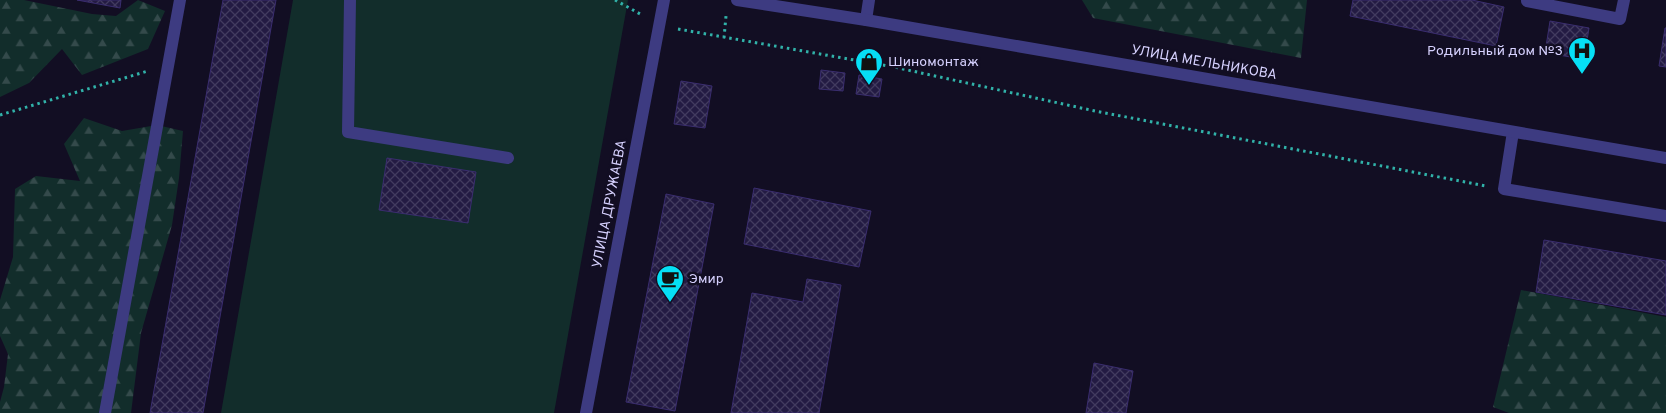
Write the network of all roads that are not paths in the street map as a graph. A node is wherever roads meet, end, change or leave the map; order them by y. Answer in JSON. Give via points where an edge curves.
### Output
{"nodes":[{"id":1,"x":180,"y":0,"type":"edge"},
{"id":2,"x":350,"y":0,"type":"edge"},
{"id":3,"x":664,"y":0,"type":"edge"},
{"id":4,"x":737,"y":0,"type":"edge"},
{"id":5,"x":869,"y":0,"type":"edge"},
{"id":6,"x":1624,"y":0,"type":"edge"},
{"id":7,"x":1527,"y":1,"type":"edge"},
{"id":8,"x":866,"y":20,"type":"junction"},
{"id":9,"x":1513,"y":132,"type":"junction"},
{"id":10,"x":508,"y":158,"type":"dead end"},
{"id":11,"x":1666,"y":158,"type":"edge"},
{"id":12,"x":1666,"y":216,"type":"edge"},
{"id":13,"x":105,"y":413,"type":"edge"},
{"id":14,"x":586,"y":413,"type":"edge"}],
"edges":[{"from":1,"to":13,"type":"street"},
{"from":2,"to":10,"type":"street","via":[[348,132]]},
{"from":3,"to":14,"type":"street","name":"УЛИЦА ДРУЖАЕВА"},
{"from":4,"to":8,"type":"street","name":"УЛИЦА МЕЛЬНИКОВА"},
{"from":5,"to":8,"type":"street"},
{"from":6,"to":7,"type":"street","via":[[1620,19]]},
{"from":8,"to":9,"type":"street","name":"УЛИЦА МЕЛЬНИКОВА"},
{"from":9,"to":11,"type":"street","name":"УЛИЦА МЕЛЬНИКОВА"},
{"from":9,"to":12,"type":"street","via":[[1504,189]]}]}
